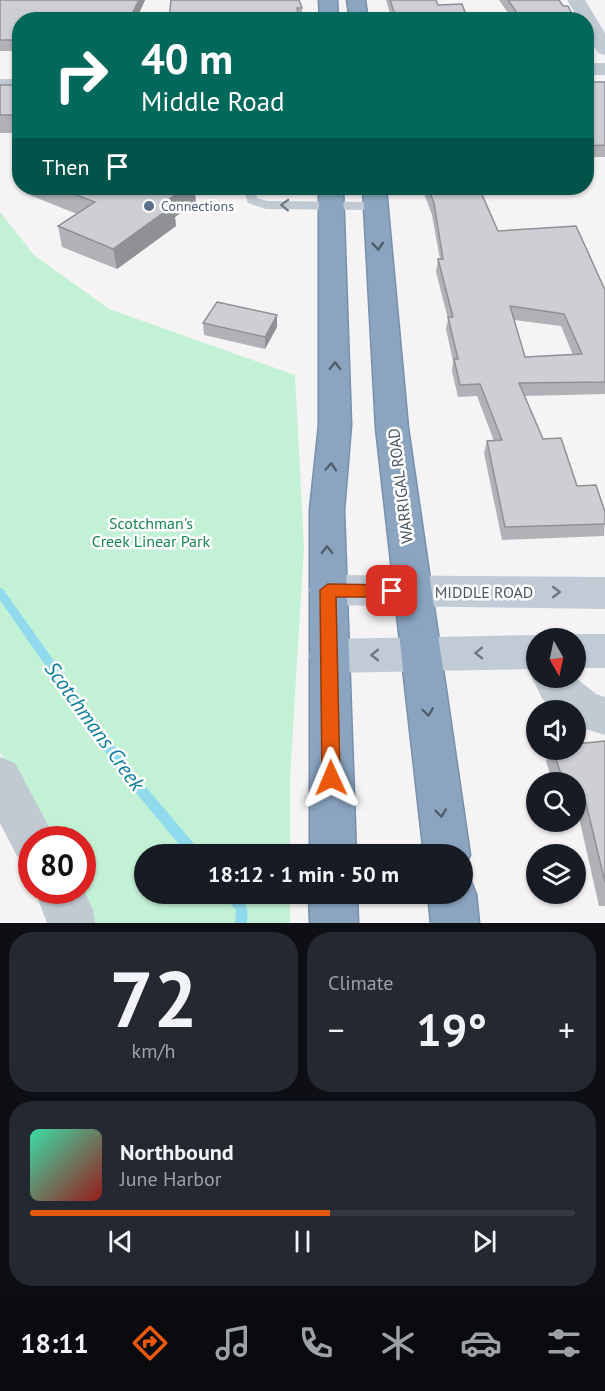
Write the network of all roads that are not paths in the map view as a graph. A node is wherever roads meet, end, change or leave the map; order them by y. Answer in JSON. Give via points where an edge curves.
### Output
{"nodes":[{"id":1,"x":594,"y":30,"type":"edge"},
{"id":2,"x":605,"y":49,"type":"edge"},
{"id":3,"x":251,"y":195,"type":"edge"},
{"id":4,"x":331,"y":197,"type":"edge"},
{"id":5,"x":375,"y":197,"type":"edge"},
{"id":6,"x":328,"y":590,"type":"junction"},
{"id":7,"x":413,"y":591,"type":"junction"},
{"id":8,"x":605,"y":593,"type":"edge"},
{"id":9,"x":586,"y":651,"type":"edge"},
{"id":10,"x":605,"y":651,"type":"edge"},
{"id":11,"x":526,"y":652,"type":"edge"},
{"id":12,"x":421,"y":654,"type":"junction"},
{"id":13,"x":329,"y":656,"type":"junction"},
{"id":14,"x":558,"y":688,"type":"edge"},
{"id":15,"x":605,"y":716,"type":"edge"},
{"id":16,"x":0,"y":778,"type":"edge"},
{"id":17,"x":26,"y":826,"type":"edge"},
{"id":18,"x":333,"y":844,"type":"edge"},
{"id":19,"x":446,"y":844,"type":"edge"},
{"id":20,"x":66,"y":904,"type":"edge"},
{"id":21,"x":333,"y":904,"type":"edge"},
{"id":22,"x":453,"y":904,"type":"edge"},
{"id":23,"x":71,"y":923,"type":"edge"},
{"id":24,"x":334,"y":923,"type":"edge"},
{"id":25,"x":455,"y":923,"type":"edge"}],
"edges":[{"from":1,"to":2,"type":"street"},
{"from":4,"to":3,"type":"lane","one_way":true,"via":[[266,205],[252,200]]},
{"from":4,"to":5,"type":"lane"},
{"from":6,"to":4,"type":"highway","one_way":true,"via":[[327,510],[335,425]]},
{"from":5,"to":7,"type":"highway","name":"WARRIGAL ROAD","one_way":true,"via":[[392,428]]},
{"from":6,"to":7,"type":"street","name":"MIDDLE ROAD"},
{"from":6,"to":13,"type":"highway"},
{"from":7,"to":8,"type":"street","name":"MIDDLE ROAD","one_way":true},
{"from":7,"to":12,"type":"highway","name":"WARRIGAL ROAD"},
{"from":9,"to":10,"type":"street"},
{"from":11,"to":12,"type":"street","one_way":true},
{"from":12,"to":13,"type":"street","one_way":true},
{"from":12,"to":19,"type":"highway","name":"WARRIGAL ROAD","one_way":true},
{"from":13,"to":18,"type":"highway"},
{"from":14,"to":15,"type":"street","via":[[583,709]]},
{"from":16,"to":17,"type":"street"},
{"from":20,"to":23,"type":"street"},
{"from":21,"to":24,"type":"highway"},
{"from":22,"to":25,"type":"highway"}]}
